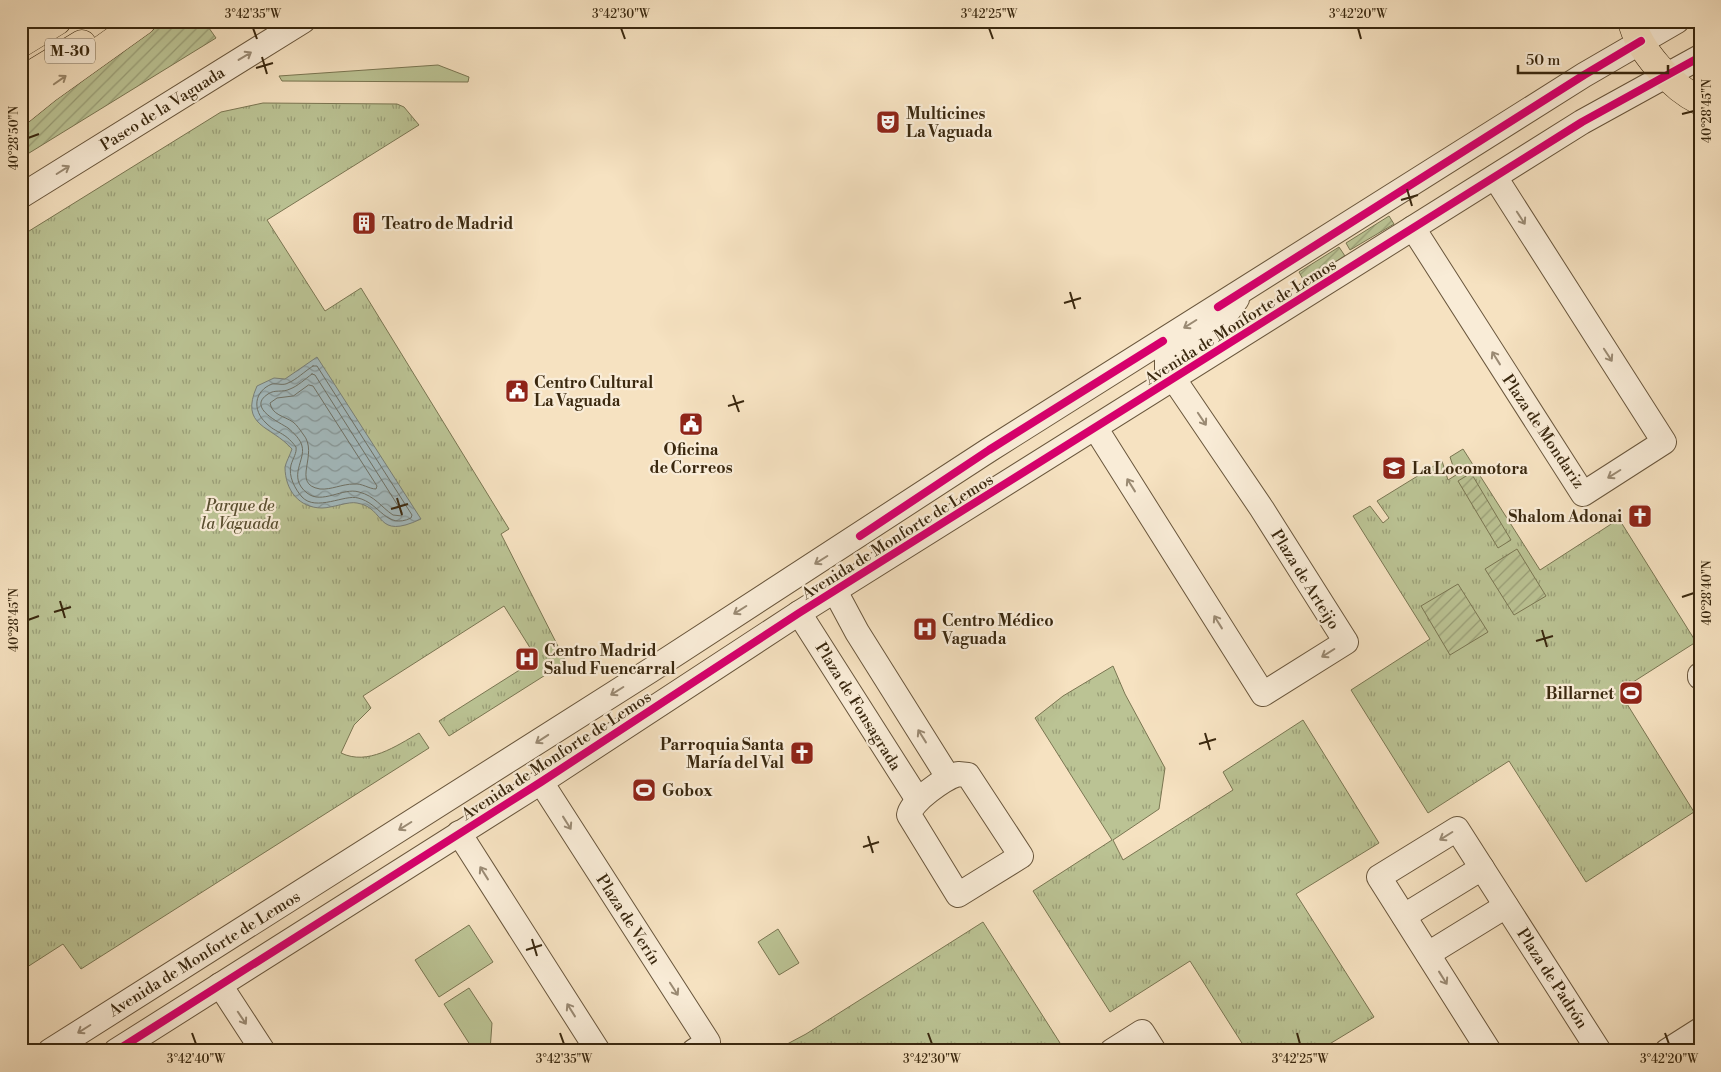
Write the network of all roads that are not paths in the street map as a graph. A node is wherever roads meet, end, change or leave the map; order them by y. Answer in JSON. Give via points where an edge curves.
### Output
{"nodes":[{"id":1,"x":57,"y":21,"type":"edge"},
{"id":2,"x":120,"y":21,"type":"edge"},
{"id":3,"x":142,"y":21,"type":"edge"},
{"id":4,"x":302,"y":21,"type":"edge"},
{"id":5,"x":1676,"y":21,"type":"edge"},
{"id":6,"x":1636,"y":31,"type":"edge"},
{"id":7,"x":21,"y":43,"type":"edge"},
{"id":8,"x":1700,"y":57,"type":"edge"},
{"id":9,"x":1665,"y":76,"type":"junction"},
{"id":10,"x":21,"y":81,"type":"edge"},
{"id":11,"x":1700,"y":101,"type":"edge"},
{"id":12,"x":21,"y":110,"type":"edge"},
{"id":13,"x":1495,"y":177,"type":"junction"},
{"id":14,"x":21,"y":196,"type":"edge"},
{"id":15,"x":1413,"y":228,"type":"junction"},
{"id":16,"x":1243,"y":291,"type":"junction"},
{"id":17,"x":1174,"y":379,"type":"junction"},
{"id":18,"x":1096,"y":429,"type":"junction"},
{"id":19,"x":835,"y":591,"type":"junction"},
{"id":20,"x":799,"y":614,"type":"junction"},
{"id":21,"x":948,"y":777,"type":"junction"},
{"id":22,"x":541,"y":782,"type":"junction"},
{"id":23,"x":918,"y":800,"type":"junction"},
{"id":24,"x":459,"y":833,"type":"junction"},
{"id":25,"x":1482,"y":868,"type":"junction"},
{"id":26,"x":1506,"y":906,"type":"junction"},
{"id":27,"x":1404,"y":916,"type":"junction"},
{"id":28,"x":1428,"y":954,"type":"junction"},
{"id":29,"x":220,"y":985,"type":"junction"},
{"id":30,"x":1700,"y":1030,"type":"edge"},
{"id":31,"x":148,"y":1042,"type":"edge"},
{"id":32,"x":50,"y":1051,"type":"edge"},
{"id":33,"x":116,"y":1051,"type":"edge"},
{"id":34,"x":263,"y":1051,"type":"edge"},
{"id":35,"x":598,"y":1051,"type":"edge"},
{"id":36,"x":694,"y":1051,"type":"edge"},
{"id":37,"x":1112,"y":1051,"type":"edge"},
{"id":38,"x":1154,"y":1051,"type":"edge"},
{"id":39,"x":1489,"y":1051,"type":"edge"},
{"id":40,"x":1599,"y":1051,"type":"edge"},
{"id":41,"x":1667,"y":1051,"type":"edge"}],
"edges":[{"from":1,"to":7,"type":"main road","number":"M-30"},
{"from":2,"to":10,"type":"main road","number":"M-30"},
{"from":12,"to":3,"type":"main road","one_way":true},
{"from":14,"to":4,"type":"street","name":"Paseo de la Vaguada","one_way":true},
{"from":5,"to":6,"type":"street","name":"Avenida de Monforte de Lemos"},
{"from":6,"to":9,"type":"main road"},
{"from":6,"to":16,"type":"street","name":"Avenida de Monforte de Lemos","via":[[1584,75]]},
{"from":8,"to":9,"type":"street","name":"Avenida de Monforte de Lemos"},
{"from":9,"to":11,"type":"main road"},
{"from":9,"to":13,"type":"street","name":"Avenida de Monforte de Lemos","via":[[1596,114]]},
{"from":13,"to":15,"type":"street","name":"Avenida de Monforte de Lemos"},
{"from":13,"to":15,"type":"street","name":"Plaza de Mondariz","one_way":true,"via":[[1664,442],[1583,494]]},
{"from":15,"to":17,"type":"street","name":"Avenida de Monforte de Lemos"},
{"from":16,"to":17,"type":"street","name":"Plaza de Arteijo","via":[[1214,331],[1167,360],[1167,369]]},
{"from":16,"to":32,"type":"street","name":"Avenida de Monforte de Lemos","one_way":true},
{"from":17,"to":18,"type":"street","name":"Avenida de Monforte de Lemos"},
{"from":17,"to":18,"type":"street","name":"Plaza de Arteijo","one_way":true,"via":[[1257,501],[1346,642],[1263,694]]},
{"from":18,"to":19,"type":"street","name":"Avenida de Monforte de Lemos"},
{"from":19,"to":20,"type":"street","name":"Avenida de Monforte de Lemos"},
{"from":21,"to":19,"type":"street","one_way":true},
{"from":20,"to":22,"type":"street","name":"Avenida de Monforte de Lemos"},
{"from":20,"to":23,"type":"street","name":"Plaza de Fonsagrada"},
{"from":21,"to":23,"type":"street"},
{"from":21,"to":23,"type":"street","via":[[968,775],[1021,856],[958,895],[911,820],[910,809]]},
{"from":22,"to":24,"type":"street","name":"Avenida de Monforte de Lemos"},
{"from":22,"to":36,"type":"street","name":"Plaza de Verín","one_way":true,"via":[[708,1042]]},
{"from":24,"to":29,"type":"street","name":"Avenida de Monforte de Lemos"},
{"from":35,"to":24,"type":"street","one_way":true},
{"from":25,"to":26,"type":"street","name":"Plaza de Padrón"},
{"from":25,"to":27,"type":"street"},
{"from":25,"to":27,"type":"street","name":"Plaza de Padrón","one_way":true,"via":[[1457,829],[1380,877]]},
{"from":26,"to":28,"type":"street"},
{"from":26,"to":40,"type":"street","name":"Plaza de Padrón"},
{"from":27,"to":28,"type":"street","name":"Plaza de Padrón"},
{"from":28,"to":39,"type":"street","name":"Plaza de Padrón","one_way":true},
{"from":29,"to":31,"type":"street","name":"Avenida de Monforte de Lemos"},
{"from":29,"to":34,"type":"street","one_way":true},
{"from":30,"to":41,"type":"street"},
{"from":31,"to":33,"type":"street","name":"Avenida de Monforte de Lemos"},
{"from":37,"to":38,"type":"street","via":[[1142,1032]]}]}
